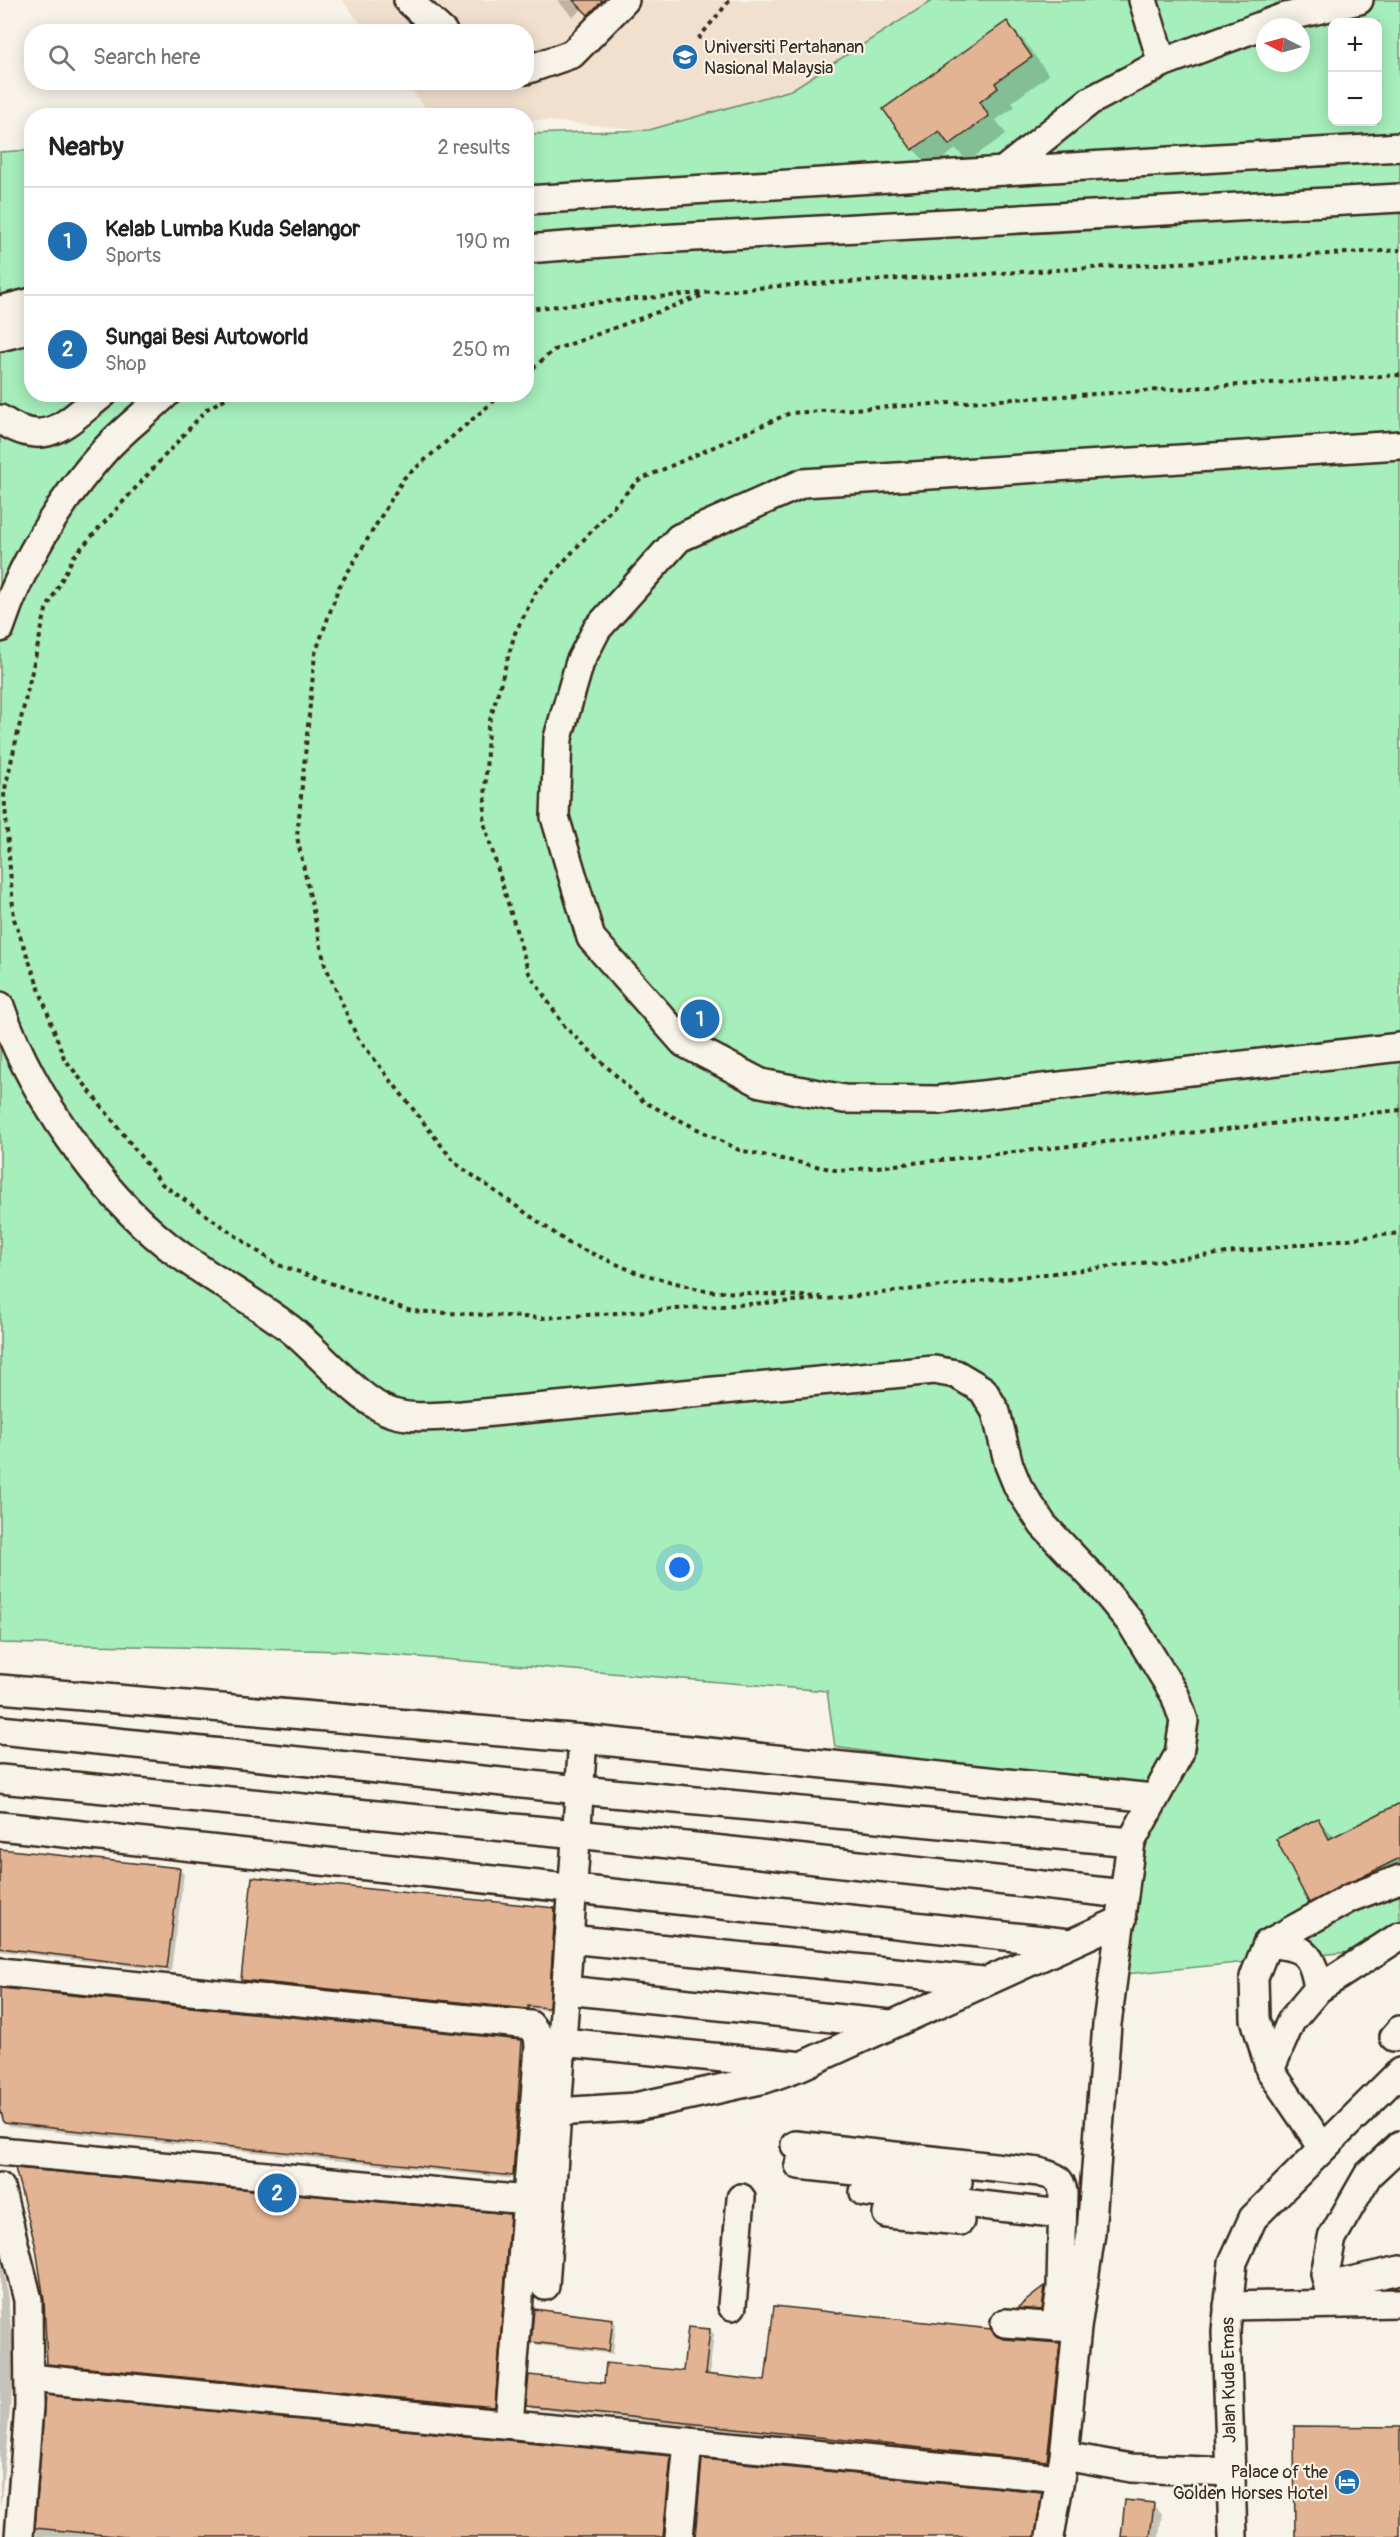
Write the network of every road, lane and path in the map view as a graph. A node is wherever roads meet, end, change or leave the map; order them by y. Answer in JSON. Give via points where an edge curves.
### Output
{"nodes":[{"id":1,"x":408,"y":0,"type":"edge"},
{"id":2,"x":625,"y":0,"type":"edge"},
{"id":3,"x":730,"y":0,"type":"edge"},
{"id":4,"x":1143,"y":0,"type":"edge"},
{"id":5,"x":1359,"y":0,"type":"edge"},
{"id":6,"x":1311,"y":5,"type":"edge"},
{"id":7,"x":434,"y":24,"type":"edge"},
{"id":8,"x":698,"y":39,"type":"dead end"},
{"id":9,"x":1162,"y":63,"type":"junction"},
{"id":10,"x":534,"y":67,"type":"edge"},
{"id":11,"x":1400,"y":147,"type":"edge"},
{"id":12,"x":1003,"y":171,"type":"junction"},
{"id":13,"x":1400,"y":198,"type":"edge"},
{"id":14,"x":534,"y":200,"type":"edge"},
{"id":15,"x":534,"y":248,"type":"edge"},
{"id":16,"x":1400,"y":250,"type":"edge"},
{"id":17,"x":779,"y":286,"type":"junction"},
{"id":18,"x":24,"y":304,"type":"edge"},
{"id":19,"x":534,"y":308,"type":"edge"},
{"id":20,"x":0,"y":309,"type":"edge"},
{"id":21,"x":24,"y":331,"type":"edge"},
{"id":22,"x":0,"y":337,"type":"edge"},
{"id":23,"x":534,"y":367,"type":"edge"},
{"id":24,"x":1400,"y":375,"type":"edge"},
{"id":25,"x":92,"y":402,"type":"edge"},
{"id":26,"x":157,"y":402,"type":"edge"},
{"id":27,"x":220,"y":402,"type":"edge"},
{"id":28,"x":493,"y":402,"type":"edge"},
{"id":29,"x":0,"y":419,"type":"edge"},
{"id":30,"x":1400,"y":445,"type":"edge"},
{"id":31,"x":0,"y":628,"type":"edge"},
{"id":32,"x":0,"y":1006,"type":"edge"},
{"id":33,"x":1400,"y":1047,"type":"edge"},
{"id":34,"x":1400,"y":1110,"type":"edge"},
{"id":35,"x":1400,"y":1233,"type":"edge"},
{"id":36,"x":838,"y":1298,"type":"junction"},
{"id":37,"x":0,"y":1689,"type":"edge"},
{"id":38,"x":0,"y":1730,"type":"edge"},
{"id":39,"x":583,"y":1739,"type":"junction"},
{"id":40,"x":0,"y":1779,"type":"edge"},
{"id":41,"x":580,"y":1790,"type":"junction"},
{"id":42,"x":1153,"y":1798,"type":"junction"},
{"id":43,"x":0,"y":1826,"type":"edge"},
{"id":44,"x":577,"y":1834,"type":"junction"},
{"id":45,"x":1131,"y":1842,"type":"junction"},
{"id":46,"x":1400,"y":1879,"type":"edge"},
{"id":47,"x":573,"y":1890,"type":"junction"},
{"id":48,"x":1123,"y":1907,"type":"junction"},
{"id":49,"x":1400,"y":1936,"type":"edge"},
{"id":50,"x":569,"y":1939,"type":"junction"},
{"id":51,"x":1070,"y":1943,"type":"junction"},
{"id":52,"x":1267,"y":1944,"type":"junction"},
{"id":53,"x":0,"y":1972,"type":"edge"},
{"id":54,"x":987,"y":1981,"type":"junction"},
{"id":55,"x":566,"y":1989,"type":"junction"},
{"id":56,"x":1318,"y":1989,"type":"junction"},
{"id":57,"x":890,"y":2024,"type":"junction"},
{"id":58,"x":562,"y":2042,"type":"junction"},
{"id":59,"x":801,"y":2066,"type":"junction"},
{"id":60,"x":1270,"y":2070,"type":"junction"},
{"id":61,"x":1400,"y":2072,"type":"edge"},
{"id":62,"x":557,"y":2112,"type":"junction"},
{"id":63,"x":1400,"y":2145,"type":"edge"},
{"id":64,"x":1323,"y":2148,"type":"junction"},
{"id":65,"x":0,"y":2151,"type":"edge"},
{"id":66,"x":797,"y":2155,"type":"dead end"},
{"id":67,"x":0,"y":2187,"type":"edge"},
{"id":68,"x":864,"y":2192,"type":"dead end"},
{"id":69,"x":741,"y":2198,"type":"dead end"},
{"id":70,"x":527,"y":2200,"type":"junction"},
{"id":71,"x":1062,"y":2213,"type":"junction"},
{"id":72,"x":887,"y":2214,"type":"dead end"},
{"id":73,"x":7,"y":2238,"type":"edge"},
{"id":74,"x":1400,"y":2270,"type":"edge"},
{"id":75,"x":544,"y":2286,"type":"dead end"},
{"id":76,"x":1331,"y":2295,"type":"junction"},
{"id":77,"x":1400,"y":2303,"type":"edge"},
{"id":78,"x":732,"y":2306,"type":"dead end"},
{"id":79,"x":1228,"y":2306,"type":"junction"},
{"id":80,"x":1005,"y":2323,"type":"dead end"},
{"id":81,"x":1066,"y":2328,"type":"junction"},
{"id":82,"x":29,"y":2378,"type":"junction"},
{"id":83,"x":509,"y":2424,"type":"junction"},
{"id":84,"x":688,"y":2442,"type":"junction"},
{"id":85,"x":1062,"y":2467,"type":"junction"},
{"id":86,"x":1231,"y":2472,"type":"junction"},
{"id":87,"x":19,"y":2537,"type":"edge"},
{"id":88,"x":679,"y":2537,"type":"edge"},
{"id":89,"x":1050,"y":2537,"type":"edge"},
{"id":90,"x":1233,"y":2537,"type":"edge"}],
"edges":[{"from":1,"to":7,"type":"street"},
{"from":2,"to":10,"type":"street","via":[[572,54]]},
{"from":3,"to":8,"type":"path"},
{"from":4,"to":9,"type":"street"},
{"from":5,"to":6,"type":"street"},
{"from":6,"to":9,"type":"street"},
{"from":9,"to":12,"type":"street","via":[[1090,101]]},
{"from":11,"to":12,"type":"street"},
{"from":12,"to":14,"type":"street"},
{"from":13,"to":15,"type":"street"},
{"from":16,"to":17,"type":"path"},
{"from":17,"to":19,"type":"path"},
{"from":17,"to":23,"type":"path","via":[[702,295],[554,350]]},
{"from":18,"to":20,"type":"street"},
{"from":21,"to":22,"type":"street"},
{"from":24,"to":34,"type":"path","via":[[790,413],[637,481],[536,592],[515,633],[488,727],[484,823],[529,973],[565,1027],[644,1102],[739,1150],[840,1171]]},
{"from":25,"to":29,"type":"street","via":[[54,430],[36,436],[15,430]]},
{"from":26,"to":31,"type":"street","via":[[105,450],[53,519],[10,597]]},
{"from":27,"to":36,"type":"path","via":[[207,409],[75,556],[46,610],[4,793],[14,919],[64,1058],[162,1184],[276,1264],[411,1311],[543,1318]]},
{"from":28,"to":36,"type":"path","via":[[405,478],[339,587],[315,654],[297,837],[325,965],[357,1037],[455,1163],[570,1244],[635,1272],[706,1291]]},
{"from":30,"to":33,"type":"street","via":[[803,483],[679,538],[597,629],[580,662],[558,738],[555,817],[591,938],[684,1043],[761,1083],[844,1099],[939,1100]]},
{"from":32,"to":42,"type":"street","via":[[14,1045],[55,1118],[128,1211],[169,1247],[290,1328],[372,1402],[389,1412],[409,1416],[462,1415],[934,1370],[968,1379],[983,1390],[996,1412],[1018,1487],[1043,1526],[1131,1623],[1175,1695],[1184,1721],[1179,1754]]},
{"from":35,"to":36,"type":"path"},
{"from":37,"to":39,"type":"street"},
{"from":38,"to":41,"type":"street"},
{"from":39,"to":41,"type":"street"},
{"from":39,"to":42,"type":"street"},
{"from":40,"to":44,"type":"street"},
{"from":41,"to":44,"type":"street"},
{"from":41,"to":45,"type":"street"},
{"from":42,"to":45,"type":"street"},
{"from":43,"to":47,"type":"street"},
{"from":44,"to":47,"type":"street"},
{"from":44,"to":48,"type":"street"},
{"from":45,"to":48,"type":"street"},
{"from":46,"to":52,"type":"street","via":[[1350,1898]]},
{"from":47,"to":50,"type":"street"},
{"from":47,"to":51,"type":"street"},
{"from":48,"to":51,"type":"street"},
{"from":48,"to":81,"type":"street","via":[[1107,2024],[1090,2233]]},
{"from":49,"to":56,"type":"street"},
{"from":50,"to":54,"type":"street"},
{"from":50,"to":55,"type":"street"},
{"from":51,"to":54,"type":"street"},
{"from":52,"to":56,"type":"street","via":[[1286,1944],[1303,1950],[1315,1969]]},
{"from":52,"to":60,"type":"street","via":[[1254,1977],[1255,2019]]},
{"from":53,"to":70,"type":"street","via":[[530,2025],[538,2035],[539,2047]]},
{"from":54,"to":57,"type":"street"},
{"from":55,"to":57,"type":"street"},
{"from":55,"to":58,"type":"street"},
{"from":56,"to":60,"type":"street","via":[[1291,2021]]},
{"from":57,"to":59,"type":"street"},
{"from":58,"to":59,"type":"street"},
{"from":58,"to":62,"type":"street"},
{"from":59,"to":62,"type":"street","via":[[765,2079],[635,2107]]},
{"from":60,"to":64,"type":"street"},
{"from":61,"to":64,"type":"street","name":"Jalan Kuda Emas"},
{"from":62,"to":75,"type":"street"},
{"from":63,"to":76,"type":"street","via":[[1368,2175],[1332,2238],[1325,2274]]},
{"from":64,"to":79,"type":"street","name":"Jalan Kuda Emas","via":[[1253,2218],[1233,2262]]},
{"from":65,"to":70,"type":"street"},
{"from":66,"to":71,"type":"street"},
{"from":67,"to":73,"type":"street"},
{"from":68,"to":71,"type":"street"},
{"from":69,"to":78,"type":"street"},
{"from":70,"to":83,"type":"street"},
{"from":71,"to":72,"type":"street"},
{"from":71,"to":81,"type":"street","via":[[1061,2288]]},
{"from":73,"to":82,"type":"street","via":[[28,2300]]},
{"from":74,"to":76,"type":"street"},
{"from":76,"to":77,"type":"street"},
{"from":76,"to":79,"type":"street"},
{"from":79,"to":86,"type":"street","name":"Jalan Kuda Emas"},
{"from":80,"to":81,"type":"street"},
{"from":81,"to":85,"type":"street"},
{"from":82,"to":83,"type":"street"},
{"from":82,"to":87,"type":"street"},
{"from":83,"to":84,"type":"street"},
{"from":84,"to":85,"type":"street"},
{"from":84,"to":88,"type":"street"},
{"from":85,"to":86,"type":"street"},
{"from":85,"to":89,"type":"street"},
{"from":86,"to":90,"type":"street","name":"Jalan Kuda Emas"}]}
